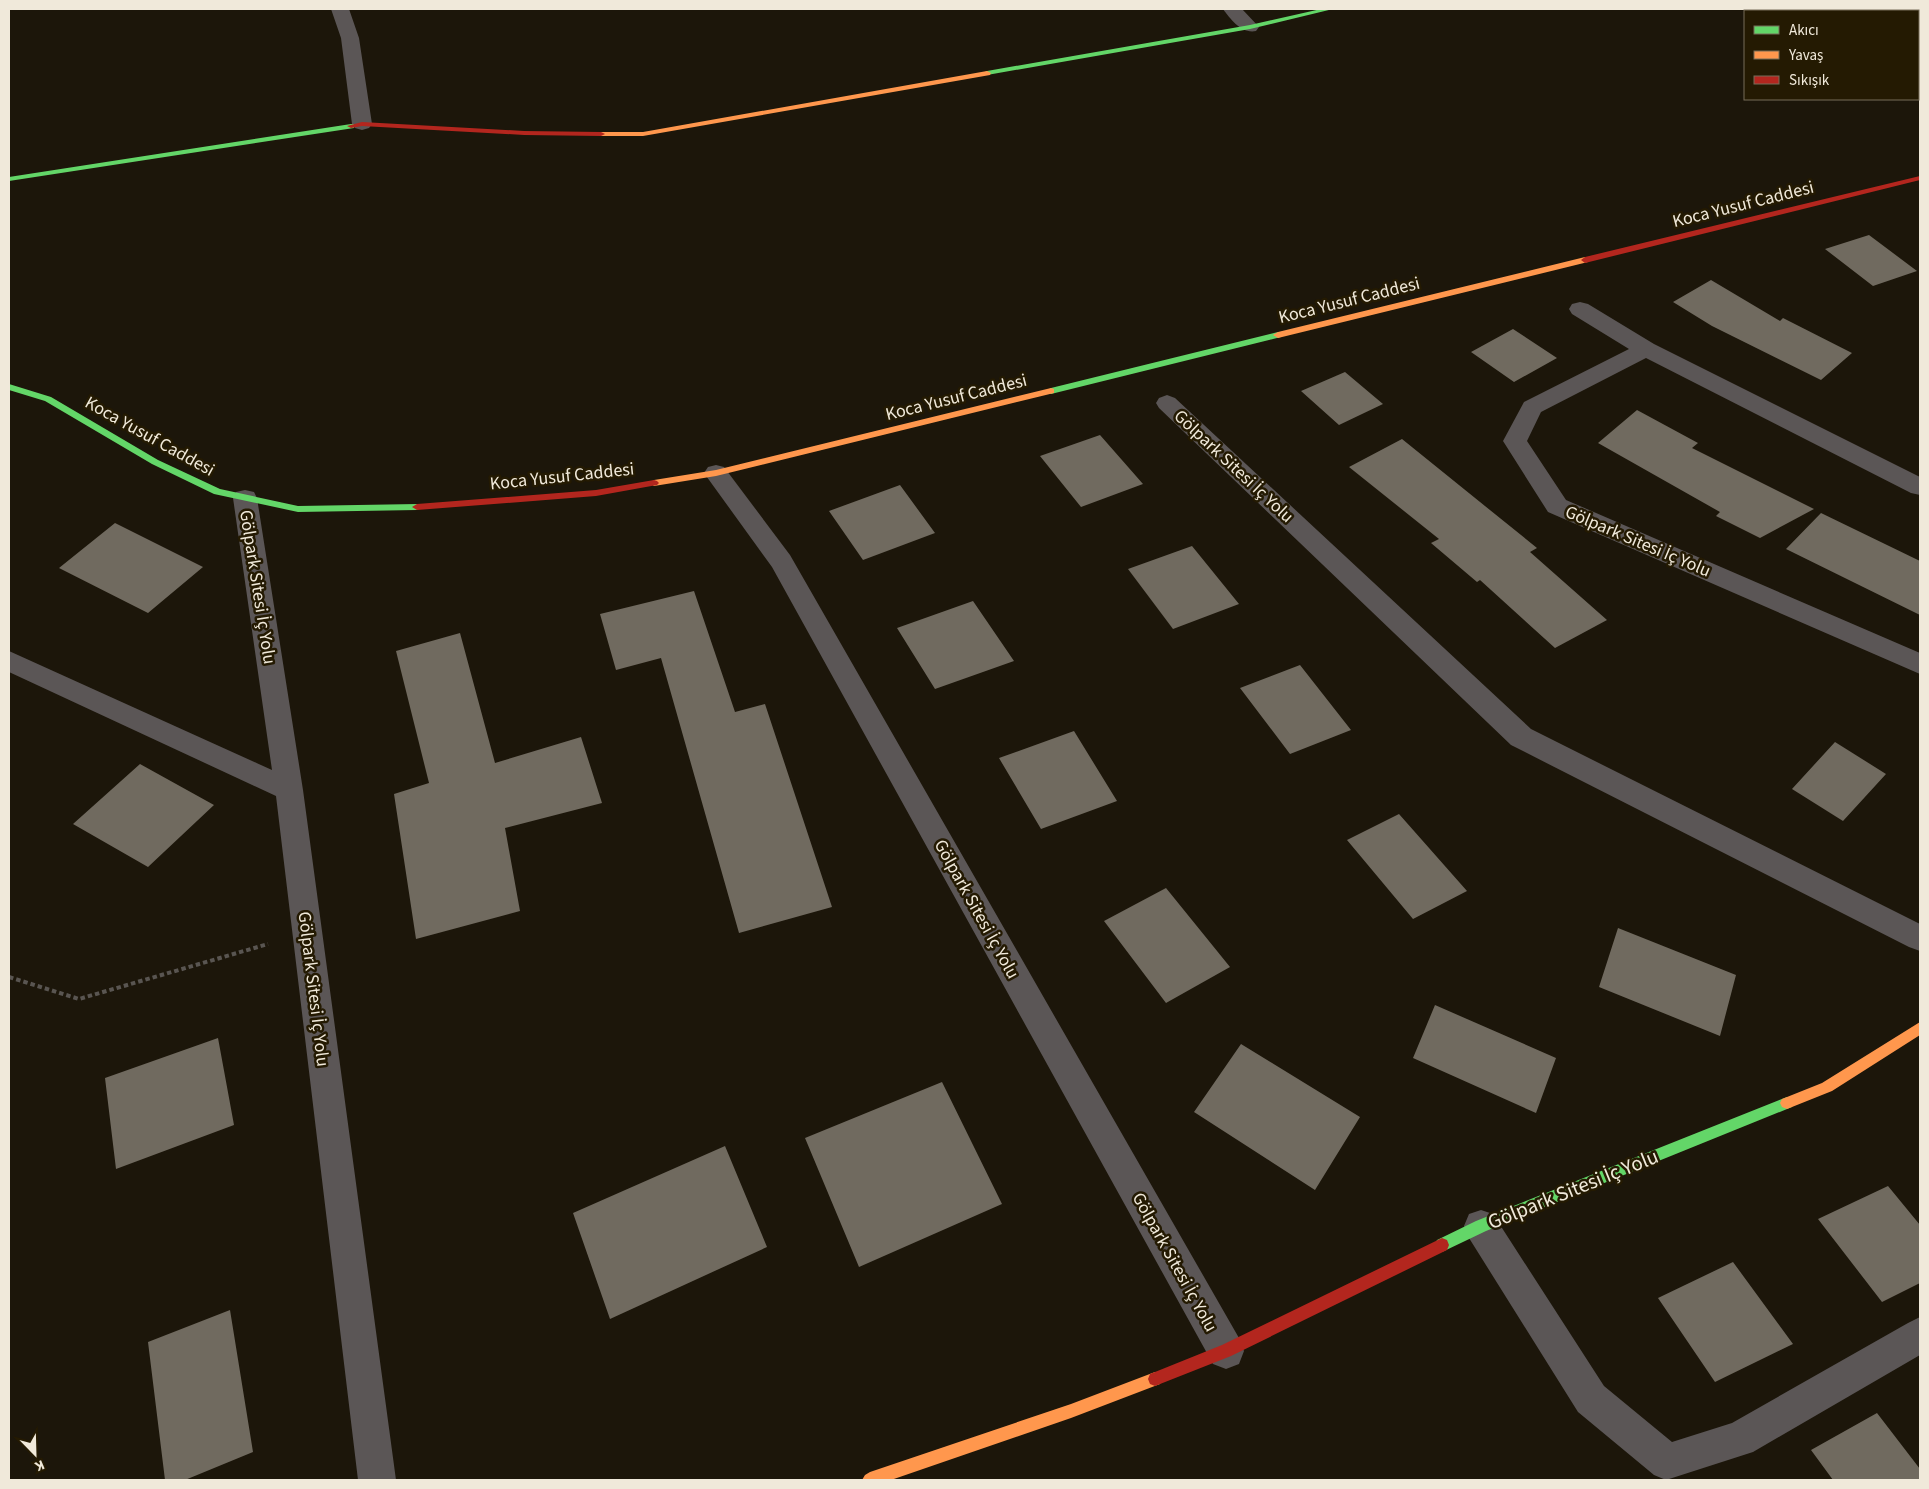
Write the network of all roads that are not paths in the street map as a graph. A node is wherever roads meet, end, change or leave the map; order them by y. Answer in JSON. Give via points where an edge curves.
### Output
{"nodes":[{"id":1,"x":340,"y":9,"type":"edge"},
{"id":2,"x":1232,"y":9,"type":"edge"},
{"id":3,"x":1329,"y":9,"type":"edge"},
{"id":4,"x":1250,"y":28,"type":"junction"},
{"id":5,"x":362,"y":124,"type":"junction"},
{"id":6,"x":1920,"y":178,"type":"edge"},
{"id":7,"x":9,"y":180,"type":"edge"},
{"id":8,"x":1580,"y":309,"type":"dead end"},
{"id":9,"x":1646,"y":349,"type":"junction"},
{"id":10,"x":9,"y":387,"type":"edge"},
{"id":11,"x":1168,"y":402,"type":"dead end"},
{"id":12,"x":716,"y":474,"type":"junction"},
{"id":13,"x":1920,"y":487,"type":"edge"},
{"id":14,"x":245,"y":498,"type":"junction"},
{"id":15,"x":9,"y":661,"type":"edge"},
{"id":16,"x":1920,"y":664,"type":"edge"},
{"id":17,"x":289,"y":790,"type":"junction"},
{"id":18,"x":1920,"y":938,"type":"edge"},
{"id":19,"x":1920,"y":1028,"type":"edge"},
{"id":20,"x":1481,"y":1226,"type":"junction"},
{"id":21,"x":1920,"y":1336,"type":"edge"},
{"id":22,"x":1226,"y":1351,"type":"junction"},
{"id":23,"x":377,"y":1480,"type":"edge"},
{"id":24,"x":870,"y":1480,"type":"edge"}],
"edges":[{"from":1,"to":5,"type":"street","via":[[350,38]]},
{"from":2,"to":4,"type":"street"},
{"from":3,"to":4,"type":"street"},
{"from":4,"to":5,"type":"street","via":[[643,134],[524,133]]},
{"from":5,"to":7,"type":"street"},
{"from":6,"to":12,"type":"street","name":"Koca Yusuf Caddesi"},
{"from":8,"to":9,"type":"street"},
{"from":9,"to":13,"type":"street"},
{"from":9,"to":16,"type":"street","name":"Gölpark Sitesi İç Yolu","via":[[1532,407],[1515,441],[1557,506]]},
{"from":10,"to":14,"type":"street","name":"Koca Yusuf Caddesi","via":[[48,399],[155,462],[217,492]]},
{"from":11,"to":18,"type":"street","name":"Gölpark Sitesi İç Yolu","via":[[1521,737]]},
{"from":12,"to":14,"type":"street","name":"Koca Yusuf Caddesi","via":[[596,493],[398,508],[298,509]]},
{"from":12,"to":22,"type":"street","name":"Gölpark Sitesi İç Yolu","via":[[781,561]]},
{"from":14,"to":17,"type":"street","name":"Gölpark Sitesi İç Yolu"},
{"from":15,"to":17,"type":"street"},
{"from":17,"to":23,"type":"street","name":"Gölpark Sitesi İç Yolu"},
{"from":19,"to":20,"type":"street","name":"Gölpark Sitesi İç Yolu","via":[[1827,1087]]},
{"from":20,"to":21,"type":"street","via":[[1591,1399],[1667,1462],[1740,1439]]},
{"from":20,"to":22,"type":"street","name":"Gölpark Sitesi İç Yolu"},
{"from":22,"to":24,"type":"street","name":"Gölpark Sitesi İç Yolu","via":[[1071,1411]]}]}
